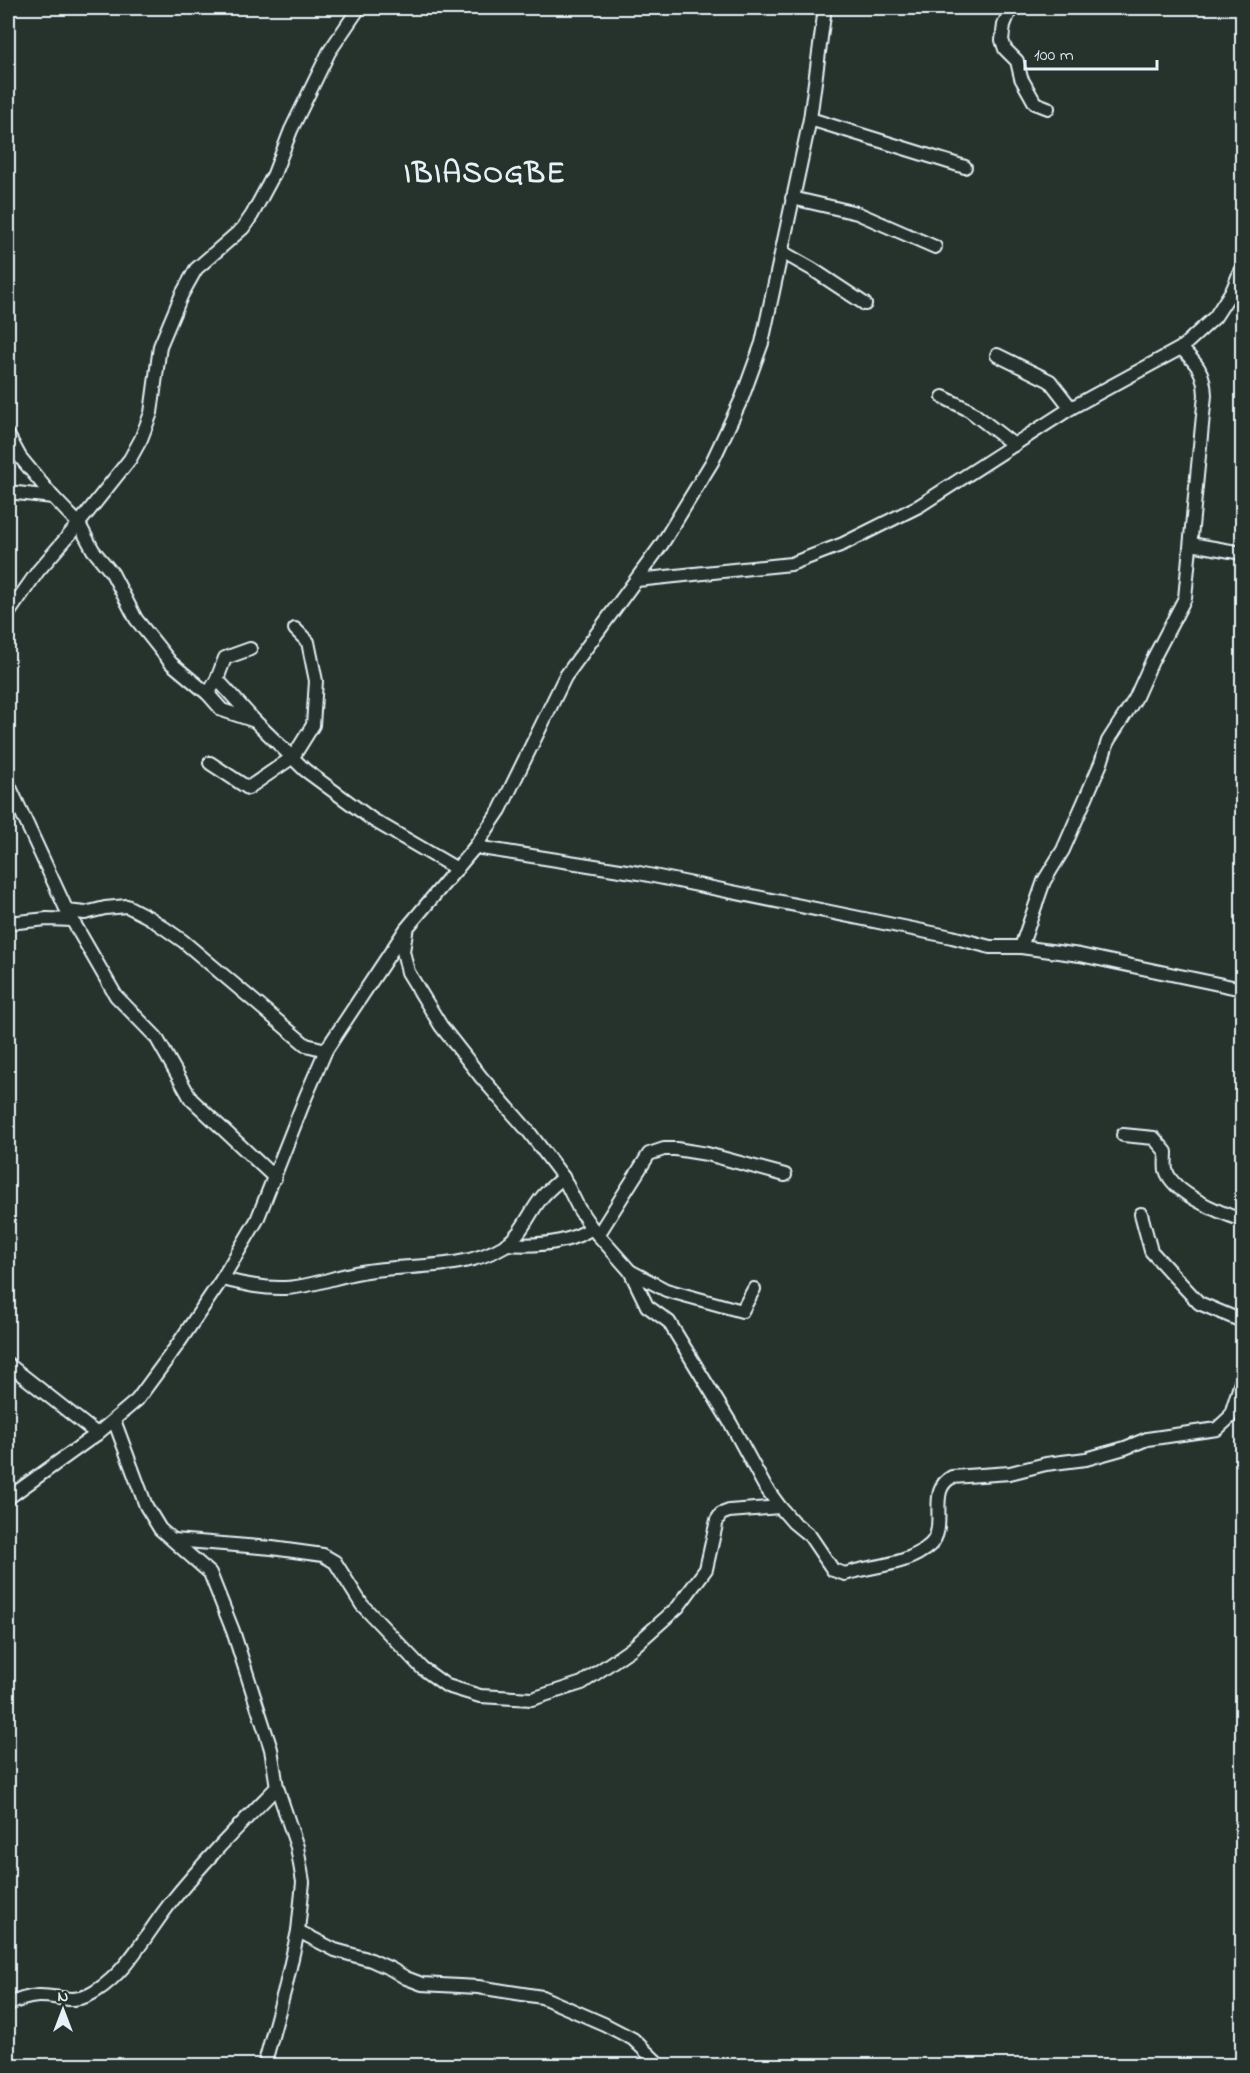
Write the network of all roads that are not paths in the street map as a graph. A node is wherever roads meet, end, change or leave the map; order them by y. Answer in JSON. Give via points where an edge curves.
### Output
{"nodes":[{"id":1,"x":359,"y":8,"type":"edge"},
{"id":2,"x":825,"y":8,"type":"edge"},
{"id":3,"x":1011,"y":8,"type":"edge"},
{"id":4,"x":1048,"y":108,"type":"dead end"},
{"id":5,"x":810,"y":119,"type":"junction"},
{"id":6,"x":965,"y":167,"type":"dead end"},
{"id":7,"x":792,"y":198,"type":"junction"},
{"id":8,"x":935,"y":247,"type":"dead end"},
{"id":9,"x":782,"y":252,"type":"junction"},
{"id":10,"x":1242,"y":267,"type":"edge"},
{"id":11,"x":865,"y":304,"type":"dead end"},
{"id":12,"x":1181,"y":348,"type":"junction"},
{"id":13,"x":997,"y":355,"type":"dead end"},
{"id":14,"x":943,"y":397,"type":"dead end"},
{"id":15,"x":1071,"y":408,"type":"junction"},
{"id":16,"x":8,"y":435,"type":"edge"},
{"id":17,"x":1014,"y":445,"type":"junction"},
{"id":18,"x":8,"y":492,"type":"edge"},
{"id":19,"x":53,"y":496,"type":"junction"},
{"id":20,"x":79,"y":524,"type":"junction"},
{"id":21,"x":1191,"y":544,"type":"junction"},
{"id":22,"x":1242,"y":553,"type":"edge"},
{"id":23,"x":637,"y":580,"type":"junction"},
{"id":24,"x":8,"y":614,"type":"edge"},
{"id":25,"x":295,"y":629,"type":"dead end"},
{"id":26,"x":250,"y":649,"type":"dead end"},
{"id":27,"x":217,"y":679,"type":"junction"},
{"id":28,"x":208,"y":694,"type":"junction"},
{"id":29,"x":255,"y":721,"type":"junction"},
{"id":30,"x":293,"y":758,"type":"junction"},
{"id":31,"x":210,"y":763,"type":"dead end"},
{"id":32,"x":8,"y":783,"type":"edge"},
{"id":33,"x":475,"y":847,"type":"junction"},
{"id":34,"x":457,"y":868,"type":"junction"},
{"id":35,"x":70,"y":916,"type":"junction"},
{"id":36,"x":8,"y":923,"type":"edge"},
{"id":37,"x":406,"y":929,"type":"junction"},
{"id":38,"x":1021,"y":946,"type":"junction"},
{"id":39,"x":387,"y":957,"type":"junction"},
{"id":40,"x":406,"y":967,"type":"junction"},
{"id":41,"x":1242,"y":989,"type":"edge"},
{"id":42,"x":326,"y":1050,"type":"junction"},
{"id":43,"x":1123,"y":1135,"type":"dead end"},
{"id":44,"x":785,"y":1175,"type":"dead end"},
{"id":45,"x":563,"y":1177,"type":"junction"},
{"id":46,"x":275,"y":1178,"type":"junction"},
{"id":47,"x":1142,"y":1214,"type":"dead end"},
{"id":48,"x":1242,"y":1220,"type":"edge"},
{"id":49,"x":595,"y":1232,"type":"junction"},
{"id":50,"x":575,"y":1237,"type":"junction"},
{"id":51,"x":506,"y":1245,"type":"junction"},
{"id":52,"x":609,"y":1245,"type":"junction"},
{"id":53,"x":630,"y":1271,"type":"junction"},
{"id":54,"x":222,"y":1279,"type":"junction"},
{"id":55,"x":754,"y":1289,"type":"dead end"},
{"id":56,"x":1242,"y":1321,"type":"edge"},
{"id":57,"x":8,"y":1364,"type":"edge"},
{"id":58,"x":1242,"y":1379,"type":"edge"},
{"id":59,"x":114,"y":1420,"type":"junction"},
{"id":60,"x":97,"y":1434,"type":"junction"},
{"id":61,"x":8,"y":1498,"type":"edge"},
{"id":62,"x":780,"y":1507,"type":"junction"},
{"id":63,"x":174,"y":1540,"type":"junction"},
{"id":64,"x":277,"y":1787,"type":"junction"},
{"id":65,"x":298,"y":1931,"type":"junction"},
{"id":66,"x":8,"y":2005,"type":"edge"},
{"id":67,"x":264,"y":2066,"type":"edge"},
{"id":68,"x":661,"y":2066,"type":"edge"}],
"edges":[{"from":1,"to":20,"type":"street","via":[[329,52],[252,215],[243,228],[196,269],[187,283],[160,346],[151,413],[141,439]]},
{"from":2,"to":5,"type":"street"},
{"from":3,"to":4,"type":"street","via":[[1004,25],[1005,49],[1017,61],[1021,78],[1035,103]]},
{"from":5,"to":6,"type":"street"},
{"from":5,"to":7,"type":"street"},
{"from":7,"to":8,"type":"street","via":[[857,213]]},
{"from":7,"to":9,"type":"street"},
{"from":9,"to":11,"type":"street"},
{"from":9,"to":23,"type":"street","via":[[762,343],[742,398],[712,462]]},
{"from":10,"to":12,"type":"street","via":[[1215,317]]},
{"from":12,"to":15,"type":"street"},
{"from":12,"to":21,"type":"street","via":[[1197,364],[1204,379],[1205,395]]},
{"from":13,"to":15,"type":"street","via":[[1050,381]]},
{"from":14,"to":17,"type":"street","via":[[969,410]]},
{"from":15,"to":17,"type":"street"},
{"from":16,"to":19,"type":"street","via":[[20,457]]},
{"from":17,"to":23,"type":"street","via":[[919,506],[843,544],[791,564]]},
{"from":18,"to":19,"type":"street"},
{"from":19,"to":20,"type":"street"},
{"from":20,"to":24,"type":"street"},
{"from":20,"to":28,"type":"street","via":[[112,573],[136,619],[171,663]]},
{"from":21,"to":22,"type":"street"},
{"from":21,"to":38,"type":"street","via":[[1185,598],[1135,699],[1108,741],[1063,850],[1044,881]]},
{"from":23,"to":33,"type":"street","via":[[565,677],[500,810]]},
{"from":25,"to":30,"type":"street","via":[[308,642],[316,681],[314,725]]},
{"from":26,"to":27,"type":"street","via":[[225,658]]},
{"from":27,"to":28,"type":"street"},
{"from":27,"to":29,"type":"street"},
{"from":28,"to":29,"type":"street","via":[[222,710]]},
{"from":29,"to":30,"type":"street"},
{"from":30,"to":31,"type":"street","via":[[248,788]]},
{"from":30,"to":34,"type":"street","via":[[373,820]]},
{"from":32,"to":35,"type":"street"},
{"from":33,"to":34,"type":"street"},
{"from":33,"to":38,"type":"street","via":[[639,873],[990,946]]},
{"from":34,"to":37,"type":"street"},
{"from":35,"to":36,"type":"street"},
{"from":35,"to":42,"type":"street","via":[[127,906],[150,918],[306,1045]]},
{"from":35,"to":46,"type":"street","via":[[116,996],[156,1037],[191,1099]]},
{"from":37,"to":39,"type":"street"},
{"from":37,"to":40,"type":"street"},
{"from":38,"to":41,"type":"street"},
{"from":39,"to":40,"type":"street"},
{"from":39,"to":42,"type":"street"},
{"from":40,"to":45,"type":"street","via":[[441,1026]]},
{"from":42,"to":46,"type":"street"},
{"from":43,"to":48,"type":"street","via":[[1154,1138],[1166,1152],[1166,1170],[1171,1181],[1181,1191]]},
{"from":44,"to":49,"type":"street","via":[[706,1154],[664,1149],[649,1154]]},
{"from":45,"to":49,"type":"street"},
{"from":45,"to":51,"type":"street"},
{"from":46,"to":54,"type":"street","via":[[257,1220]]},
{"from":47,"to":56,"type":"street","via":[[1151,1251],[1199,1303]]},
{"from":49,"to":50,"type":"street"},
{"from":49,"to":52,"type":"street"},
{"from":50,"to":51,"type":"street"},
{"from":50,"to":52,"type":"street"},
{"from":51,"to":54,"type":"street","via":[[483,1257],[359,1272],[287,1288]]},
{"from":52,"to":53,"type":"street"},
{"from":53,"to":55,"type":"street","via":[[666,1290],[742,1311]]},
{"from":53,"to":62,"type":"street","via":[[647,1306],[669,1322]]},
{"from":54,"to":59,"type":"street","via":[[137,1400]]},
{"from":57,"to":60,"type":"street"},
{"from":58,"to":62,"type":"street","via":[[1230,1417],[1217,1429],[1147,1439],[1077,1460],[1010,1473],[962,1475],[946,1480],[940,1489],[932,1543],[904,1560],[845,1574],[838,1572],[810,1536]]},
{"from":59,"to":60,"type":"street"},
{"from":59,"to":63,"type":"street","via":[[146,1506],[160,1529]]},
{"from":60,"to":61,"type":"street"},
{"from":62,"to":63,"type":"street","via":[[721,1514],[706,1569],[678,1607],[631,1649],[582,1683],[532,1699],[480,1696],[447,1686],[422,1668],[362,1605],[335,1562],[322,1555]]},
{"from":63,"to":64,"type":"street","via":[[210,1573],[271,1749]]},
{"from":64,"to":65,"type":"street","via":[[297,1847],[303,1882]]},
{"from":64,"to":66,"type":"street","via":[[172,1901],[118,1974],[94,1993],[72,2000],[40,1996]]},
{"from":65,"to":67,"type":"street"},
{"from":65,"to":68,"type":"street","via":[[422,1984],[478,1987],[542,1997],[633,2039]]}]}
